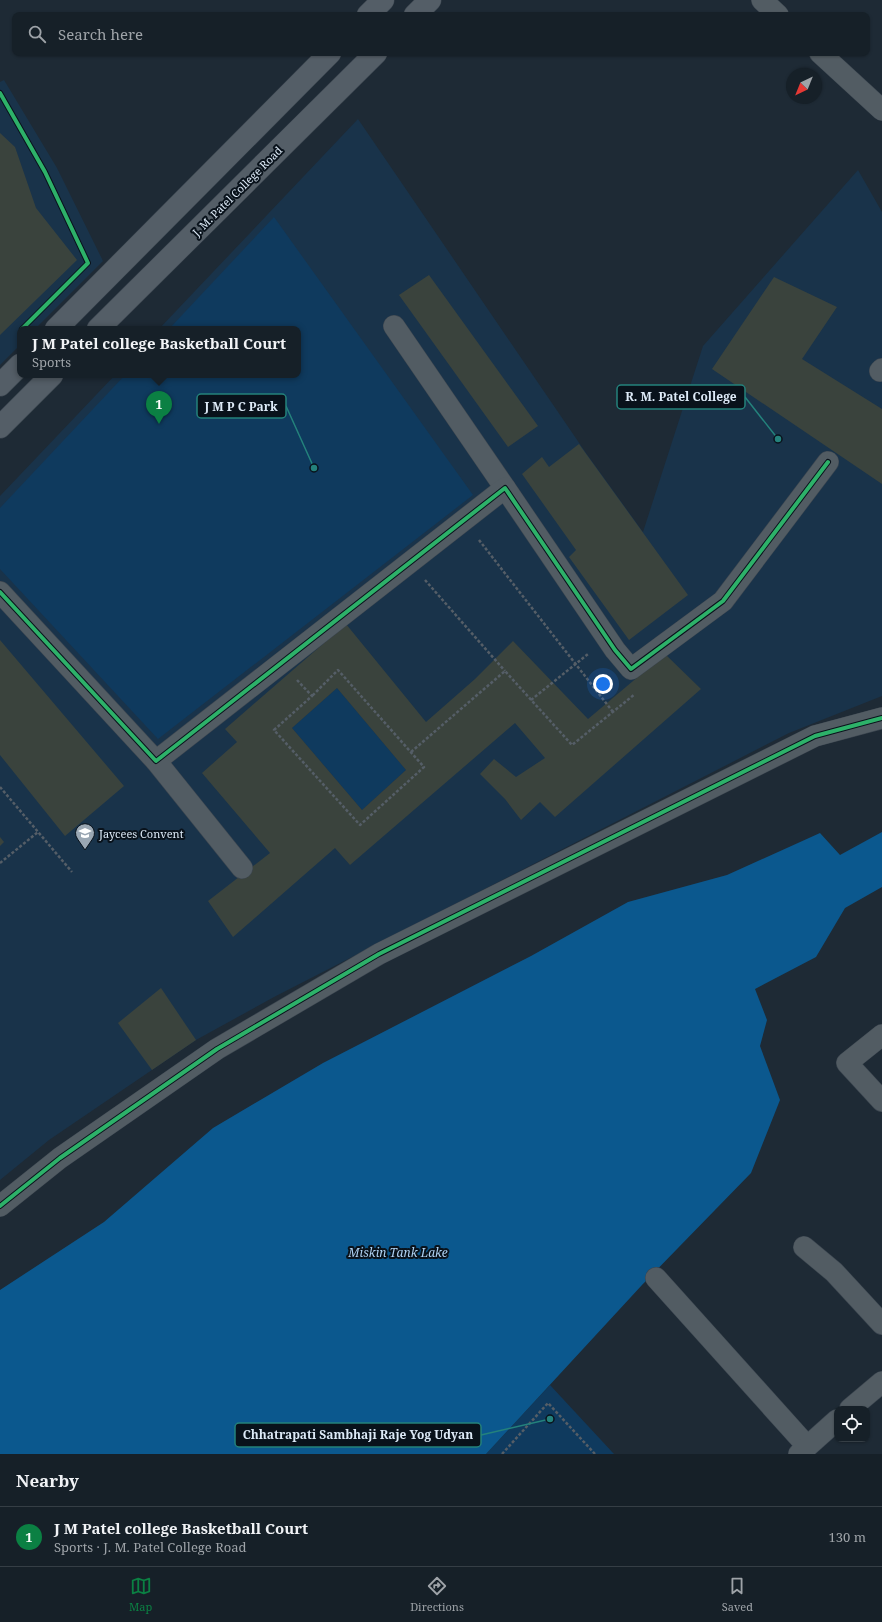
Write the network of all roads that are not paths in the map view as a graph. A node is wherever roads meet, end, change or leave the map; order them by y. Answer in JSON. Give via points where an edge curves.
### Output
{"nodes":[{"id":1,"x":383,"y":0,"type":"edge"},
{"id":2,"x":430,"y":0,"type":"edge"},
{"id":3,"x":762,"y":0,"type":"edge"},
{"id":4,"x":371,"y":12,"type":"edge"},
{"id":5,"x":418,"y":12,"type":"edge"},
{"id":6,"x":775,"y":12,"type":"edge"},
{"id":7,"x":327,"y":56,"type":"edge"},
{"id":8,"x":373,"y":56,"type":"edge"},
{"id":9,"x":823,"y":56,"type":"edge"},
{"id":10,"x":882,"y":110,"type":"edge"},
{"id":11,"x":59,"y":326,"type":"edge"},
{"id":12,"x":101,"y":326,"type":"edge"},
{"id":13,"x":394,"y":326,"type":"dead end"},
{"id":14,"x":17,"y":368,"type":"edge"},
{"id":15,"x":49,"y":378,"type":"edge"},
{"id":16,"x":0,"y":385,"type":"edge"},
{"id":17,"x":0,"y":427,"type":"edge"},
{"id":18,"x":828,"y":462,"type":"dead end"},
{"id":19,"x":505,"y":488,"type":"junction"},
{"id":20,"x":0,"y":592,"type":"edge"},
{"id":21,"x":882,"y":718,"type":"edge"},
{"id":22,"x":156,"y":761,"type":"junction"},
{"id":23,"x":242,"y":868,"type":"dead end"},
{"id":24,"x":882,"y":1035,"type":"edge"},
{"id":25,"x":882,"y":1101,"type":"edge"},
{"id":26,"x":0,"y":1206,"type":"edge"},
{"id":27,"x":804,"y":1247,"type":"dead end"},
{"id":28,"x":656,"y":1278,"type":"dead end"},
{"id":29,"x":882,"y":1324,"type":"edge"},
{"id":30,"x":882,"y":1382,"type":"edge"},
{"id":31,"x":854,"y":1406,"type":"edge"},
{"id":32,"x":834,"y":1423,"type":"edge"},
{"id":33,"x":803,"y":1450,"type":"edge"}],
"edges":[{"from":1,"to":4,"type":"main road"},
{"from":2,"to":5,"type":"main road"},
{"from":3,"to":6,"type":"street"},
{"from":7,"to":11,"type":"main road"},
{"from":8,"to":12,"type":"main road","name":"J. M. Patel College Road"},
{"from":9,"to":10,"type":"street"},
{"from":13,"to":19,"type":"street"},
{"from":14,"to":16,"type":"main road"},
{"from":15,"to":17,"type":"main road"},
{"from":18,"to":19,"type":"street","via":[[723,601],[631,670]]},
{"from":19,"to":22,"type":"street"},
{"from":20,"to":22,"type":"street"},
{"from":21,"to":26,"type":"street","via":[[815,736],[379,954],[217,1049],[60,1158]]},
{"from":22,"to":23,"type":"street"},
{"from":24,"to":25,"type":"street","via":[[848,1063]]},
{"from":27,"to":29,"type":"street","via":[[834,1272]]},
{"from":28,"to":33,"type":"street"},
{"from":30,"to":31,"type":"street"},
{"from":32,"to":33,"type":"street"}]}
